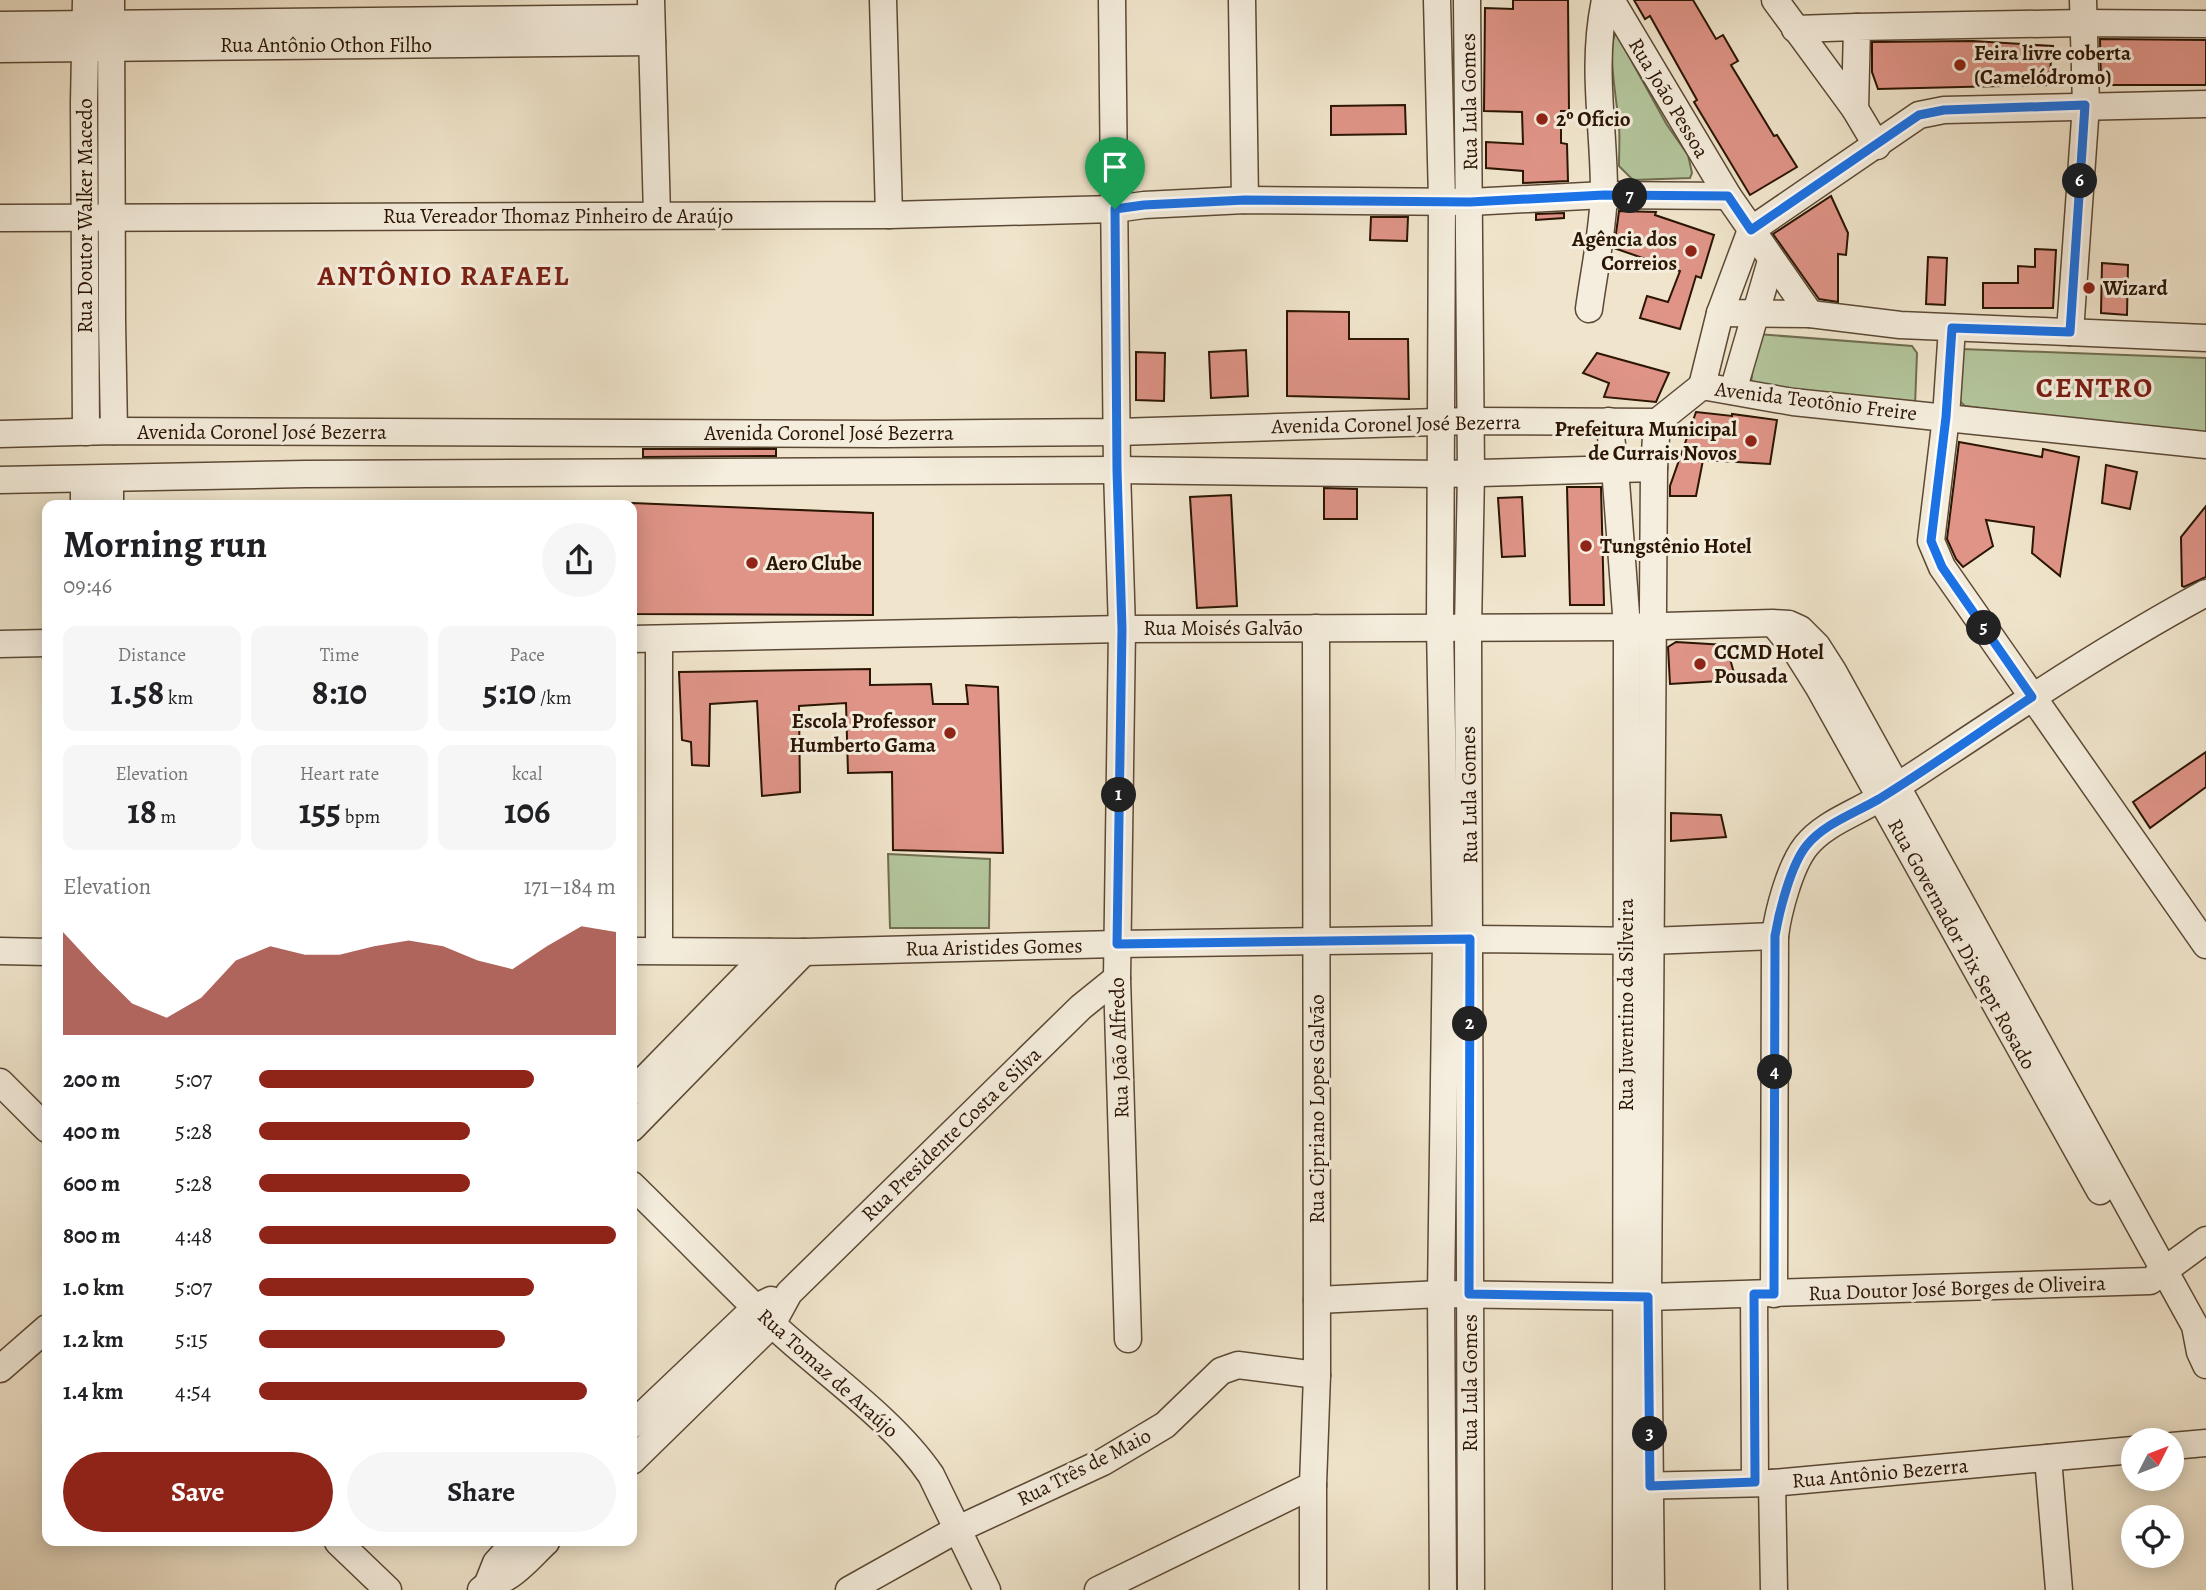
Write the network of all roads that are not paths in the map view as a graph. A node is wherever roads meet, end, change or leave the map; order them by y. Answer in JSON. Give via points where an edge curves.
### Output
{"nodes":[{"id":1,"x":883,"y":0,"type":"edge"},
{"id":2,"x":1112,"y":0,"type":"edge"},
{"id":3,"x":1242,"y":0,"type":"edge"},
{"id":4,"x":1437,"y":0,"type":"edge"},
{"id":5,"x":1467,"y":0,"type":"edge"},
{"id":6,"x":1608,"y":0,"type":"edge"},
{"id":7,"x":1775,"y":0,"type":"edge"},
{"id":8,"x":2083,"y":11,"type":"edge"},
{"id":9,"x":651,"y":20,"type":"edge"},
{"id":10,"x":98,"y":24,"type":"edge"},
{"id":11,"x":2206,"y":24,"type":"edge"},
{"id":12,"x":0,"y":25,"type":"edge"},
{"id":13,"x":1857,"y":27,"type":"junction"},
{"id":14,"x":1795,"y":29,"type":"junction"},
{"id":15,"x":0,"y":49,"type":"edge"},
{"id":16,"x":1440,"y":89,"type":"junction"},
{"id":17,"x":1468,"y":90,"type":"junction"},
{"id":18,"x":2206,"y":104,"type":"edge"},
{"id":19,"x":2085,"y":105,"type":"junction"},
{"id":20,"x":1855,"y":109,"type":"junction"},
{"id":21,"x":1877,"y":146,"type":"junction"},
{"id":22,"x":1604,"y":195,"type":"junction"},
{"id":23,"x":1728,"y":196,"type":"junction"},
{"id":24,"x":1245,"y":200,"type":"junction"},
{"id":25,"x":1442,"y":200,"type":"junction"},
{"id":26,"x":1470,"y":202,"type":"junction"},
{"id":27,"x":1115,"y":209,"type":"junction"},
{"id":28,"x":657,"y":215,"type":"junction"},
{"id":29,"x":889,"y":215,"type":"junction"},
{"id":30,"x":85,"y":217,"type":"junction"},
{"id":31,"x":0,"y":218,"type":"edge"},
{"id":32,"x":112,"y":218,"type":"junction"},
{"id":33,"x":1751,"y":230,"type":"junction"},
{"id":34,"x":1771,"y":261,"type":"junction"},
{"id":35,"x":1589,"y":309,"type":"dead end"},
{"id":36,"x":1720,"y":313,"type":"junction"},
{"id":37,"x":1756,"y":314,"type":"junction"},
{"id":38,"x":1810,"y":314,"type":"junction"},
{"id":39,"x":1952,"y":328,"type":"junction"},
{"id":40,"x":2070,"y":332,"type":"junction"},
{"id":41,"x":2206,"y":338,"type":"edge"},
{"id":42,"x":1702,"y":386,"type":"junction"},
{"id":43,"x":1733,"y":391,"type":"junction"},
{"id":44,"x":1946,"y":417,"type":"junction"},
{"id":45,"x":1469,"y":421,"type":"junction"},
{"id":46,"x":1609,"y":421,"type":"junction"},
{"id":47,"x":1657,"y":422,"type":"junction"},
{"id":48,"x":1440,"y":423,"type":"junction"},
{"id":49,"x":114,"y":431,"type":"junction"},
{"id":50,"x":86,"y":432,"type":"junction"},
{"id":51,"x":553,"y":432,"type":"junction"},
{"id":52,"x":1018,"y":432,"type":"junction"},
{"id":53,"x":1117,"y":432,"type":"junction"},
{"id":54,"x":461,"y":433,"type":"junction"},
{"id":55,"x":638,"y":433,"type":"junction"},
{"id":56,"x":796,"y":433,"type":"junction"},
{"id":57,"x":0,"y":434,"type":"edge"},
{"id":58,"x":885,"y":434,"type":"junction"},
{"id":59,"x":926,"y":434,"type":"junction"},
{"id":60,"x":2206,"y":445,"type":"edge"},
{"id":61,"x":1615,"y":468,"type":"junction"},
{"id":62,"x":1654,"y":468,"type":"junction"},
{"id":63,"x":1117,"y":470,"type":"junction"},
{"id":64,"x":888,"y":471,"type":"junction"},
{"id":65,"x":928,"y":471,"type":"junction"},
{"id":66,"x":1020,"y":471,"type":"junction"},
{"id":67,"x":639,"y":472,"type":"junction"},
{"id":68,"x":798,"y":472,"type":"junction"},
{"id":69,"x":462,"y":473,"type":"junction"},
{"id":70,"x":554,"y":473,"type":"junction"},
{"id":71,"x":1471,"y":473,"type":"junction"},
{"id":72,"x":1443,"y":474,"type":"junction"},
{"id":73,"x":97,"y":479,"type":"junction"},
{"id":74,"x":0,"y":480,"type":"edge"},
{"id":75,"x":87,"y":500,"type":"edge"},
{"id":76,"x":107,"y":500,"type":"edge"},
{"id":77,"x":2206,"y":593,"type":"edge"},
{"id":78,"x":1773,"y":623,"type":"joint"},
{"id":79,"x":1440,"y":627,"type":"junction"},
{"id":80,"x":1627,"y":627,"type":"junction"},
{"id":81,"x":1654,"y":627,"type":"junction"},
{"id":82,"x":1316,"y":628,"type":"junction"},
{"id":83,"x":1468,"y":628,"type":"junction"},
{"id":84,"x":1122,"y":629,"type":"junction"},
{"id":85,"x":637,"y":639,"type":"edge"},
{"id":86,"x":659,"y":639,"type":"junction"},
{"id":87,"x":42,"y":643,"type":"edge"},
{"id":88,"x":0,"y":644,"type":"edge"},
{"id":89,"x":2032,"y":697,"type":"junction"},
{"id":90,"x":1889,"y":792,"type":"junction"},
{"id":91,"x":1640,"y":797,"type":"junction"},
{"id":92,"x":1775,"y":936,"type":"junction"},
{"id":93,"x":1458,"y":939,"type":"junction"},
{"id":94,"x":1638,"y":941,"type":"junction"},
{"id":95,"x":1317,"y":943,"type":"junction"},
{"id":96,"x":1117,"y":944,"type":"junction"},
{"id":97,"x":2206,"y":945,"type":"edge"},
{"id":98,"x":659,"y":950,"type":"junction"},
{"id":99,"x":0,"y":951,"type":"edge"},
{"id":100,"x":637,"y":951,"type":"edge"},
{"id":101,"x":769,"y":952,"type":"junction"},
{"id":102,"x":804,"y":952,"type":"junction"},
{"id":103,"x":42,"y":953,"type":"edge"},
{"id":104,"x":1117,"y":978,"type":"junction"},
{"id":105,"x":678,"y":1045,"type":"junction"},
{"id":106,"x":697,"y":1063,"type":"junction"},
{"id":107,"x":0,"y":1082,"type":"edge"},
{"id":108,"x":637,"y":1086,"type":"edge"},
{"id":109,"x":637,"y":1123,"type":"edge"},
{"id":110,"x":42,"y":1124,"type":"edge"},
{"id":111,"x":1457,"y":1131,"type":"junction"},
{"id":112,"x":637,"y":1190,"type":"edge"},
{"id":113,"x":2206,"y":1240,"type":"edge"},
{"id":114,"x":2157,"y":1275,"type":"junction"},
{"id":115,"x":1441,"y":1294,"type":"junction"},
{"id":116,"x":1469,"y":1294,"type":"junction"},
{"id":117,"x":1764,"y":1294,"type":"junction"},
{"id":118,"x":1637,"y":1297,"type":"junction"},
{"id":119,"x":1317,"y":1300,"type":"junction"},
{"id":120,"x":764,"y":1316,"type":"junction"},
{"id":121,"x":42,"y":1332,"type":"edge"},
{"id":122,"x":1128,"y":1339,"type":"dead end"},
{"id":123,"x":2203,"y":1359,"type":"edge"},
{"id":124,"x":0,"y":1369,"type":"edge"},
{"id":125,"x":1317,"y":1375,"type":"junction"},
{"id":126,"x":637,"y":1421,"type":"edge"},
{"id":127,"x":2206,"y":1443,"type":"edge"},
{"id":128,"x":2184,"y":1445,"type":"edge"},
{"id":129,"x":1470,"y":1446,"type":"junction"},
{"id":130,"x":1442,"y":1447,"type":"junction"},
{"id":131,"x":637,"y":1451,"type":"edge"},
{"id":132,"x":2121,"y":1451,"type":"edge"},
{"id":133,"x":2048,"y":1458,"type":"junction"},
{"id":134,"x":1763,"y":1483,"type":"junction"},
{"id":135,"x":1313,"y":1485,"type":"junction"},
{"id":136,"x":1638,"y":1486,"type":"junction"},
{"id":137,"x":956,"y":1530,"type":"junction"},
{"id":138,"x":342,"y":1546,"type":"edge"},
{"id":139,"x":511,"y":1546,"type":"edge"},
{"id":140,"x":542,"y":1546,"type":"edge"},
{"id":141,"x":485,"y":1587,"type":"edge"},
{"id":142,"x":388,"y":1590,"type":"edge"},
{"id":143,"x":849,"y":1590,"type":"edge"},
{"id":144,"x":987,"y":1590,"type":"edge"},
{"id":145,"x":1098,"y":1590,"type":"edge"},
{"id":146,"x":1313,"y":1590,"type":"edge"},
{"id":147,"x":1443,"y":1590,"type":"edge"},
{"id":148,"x":1471,"y":1590,"type":"edge"},
{"id":149,"x":1626,"y":1590,"type":"edge"},
{"id":150,"x":1651,"y":1590,"type":"edge"},
{"id":151,"x":1774,"y":1590,"type":"edge"},
{"id":152,"x":2059,"y":1590,"type":"edge"}],
"edges":[{"from":1,"to":29,"type":"street"},
{"from":2,"to":27,"type":"street","name":"Rua João Alfredo"},
{"from":3,"to":24,"type":"street"},
{"from":4,"to":16,"type":"street"},
{"from":5,"to":17,"type":"street","name":"Rua Lula Gomes"},
{"from":6,"to":22,"type":"street","name":"Rua João Pessoa","via":[[1597,75]]},
{"from":6,"to":23,"type":"street","name":"Rua João Pessoa"},
{"from":7,"to":14,"type":"street"},
{"from":8,"to":11,"type":"street"},
{"from":8,"to":13,"type":"street"},
{"from":8,"to":19,"type":"street"},
{"from":9,"to":10,"type":"street","name":"Rua Antônio Othon Filho"},
{"from":9,"to":28,"type":"street"},
{"from":10,"to":12,"type":"street","name":"Rua Antônio Othon Filho"},
{"from":10,"to":15,"type":"street","name":"Rua Antônio Othon Filho"},
{"from":10,"to":30,"type":"street","name":"Rua Doutor Walker Macedo"},
{"from":10,"to":32,"type":"street","name":"Rua Doutor Walker Macedo"},
{"from":13,"to":14,"type":"street"},
{"from":13,"to":20,"type":"street"},
{"from":14,"to":20,"type":"street"},
{"from":16,"to":17,"type":"street"},
{"from":16,"to":25,"type":"street"},
{"from":17,"to":26,"type":"street","name":"Rua Lula Gomes"},
{"from":18,"to":19,"type":"street"},
{"from":19,"to":21,"type":"street","via":[[1944,110],[1919,115]]},
{"from":19,"to":40,"type":"street"},
{"from":20,"to":21,"type":"street"},
{"from":21,"to":33,"type":"street"},
{"from":22,"to":23,"type":"street","name":"Rua Vereador Thomaz Pinheiro de Araújo"},
{"from":22,"to":26,"type":"street","name":"Rua Vereador Thomaz Pinheiro de Araújo"},
{"from":22,"to":35,"type":"street","name":"Rua João Pessoa"},
{"from":23,"to":33,"type":"street","name":"Rua João Pessoa"},
{"from":24,"to":25,"type":"street","name":"Rua Vereador Thomaz Pinheiro de Araújo"},
{"from":24,"to":27,"type":"street","name":"Rua Vereador Thomaz Pinheiro de Araújo"},
{"from":25,"to":26,"type":"street","name":"Rua Vereador Thomaz Pinheiro de Araújo"},
{"from":25,"to":48,"type":"street"},
{"from":26,"to":45,"type":"street","name":"Rua Lula Gomes"},
{"from":27,"to":29,"type":"street","name":"Rua Vereador Thomaz Pinheiro de Araújo"},
{"from":27,"to":53,"type":"street","name":"Rua João Alfredo"},
{"from":28,"to":29,"type":"street","name":"Rua Vereador Thomaz Pinheiro de Araújo"},
{"from":28,"to":32,"type":"street","name":"Rua Vereador Thomaz Pinheiro de Araújo"},
{"from":30,"to":31,"type":"street","name":"Rua Vereador Thomaz Pinheiro de Araújo"},
{"from":30,"to":32,"type":"street","name":"Rua Vereador Thomaz Pinheiro de Araújo"},
{"from":30,"to":50,"type":"street","name":"Rua Doutor Walker Macedo"},
{"from":32,"to":49,"type":"street","name":"Rua Doutor Walker Macedo"},
{"from":33,"to":34,"type":"street","name":"Rua João Pessoa"},
{"from":33,"to":36,"type":"street"},
{"from":34,"to":37,"type":"street"},
{"from":34,"to":38,"type":"street","name":"Rua João Pessoa"},
{"from":36,"to":37,"type":"street"},
{"from":36,"to":42,"type":"street"},
{"from":37,"to":38,"type":"street"},
{"from":37,"to":43,"type":"street"},
{"from":38,"to":39,"type":"street"},
{"from":39,"to":40,"type":"street"},
{"from":39,"to":44,"type":"street"},
{"from":40,"to":41,"type":"street"},
{"from":42,"to":43,"type":"street","name":"Avenida Teotônio Freire"},
{"from":42,"to":47,"type":"street","name":"Avenida Teotônio Freire"},
{"from":43,"to":44,"type":"street","name":"Avenida Teotônio Freire","via":[[1793,402]]},
{"from":44,"to":60,"type":"street","name":"Avenida Teotônio Freire"},
{"from":44,"to":89,"type":"street","via":[[1931,541],[1934,552]]},
{"from":45,"to":46,"type":"street","name":"Avenida Coronel José Bezerra"},
{"from":45,"to":48,"type":"street","name":"Avenida Coronel José Bezerra"},
{"from":45,"to":71,"type":"street","name":"Rua Lula Gomes"},
{"from":46,"to":47,"type":"street","name":"Avenida Coronel José Bezerra"},
{"from":46,"to":61,"type":"street","name":"Rua Juventino da Silveira"},
{"from":47,"to":62,"type":"street","name":"Rua Juventino da Silveira"},
{"from":48,"to":53,"type":"street","name":"Avenida Coronel José Bezerra"},
{"from":48,"to":72,"type":"street","name":"Rua Lula Gomes"},
{"from":49,"to":50,"type":"street","name":"Avenida Coronel José Bezerra"},
{"from":49,"to":54,"type":"street","name":"Avenida Coronel José Bezerra"},
{"from":50,"to":57,"type":"street","name":"Avenida Coronel José Bezerra"},
{"from":51,"to":54,"type":"street","name":"Avenida Coronel José Bezerra"},
{"from":51,"to":55,"type":"street","name":"Avenida Coronel José Bezerra"},
{"from":51,"to":70,"type":"street"},
{"from":52,"to":53,"type":"street","name":"Avenida Coronel José Bezerra"},
{"from":52,"to":59,"type":"street","name":"Avenida Coronel José Bezerra"},
{"from":52,"to":66,"type":"street"},
{"from":53,"to":63,"type":"street","name":"Rua João Alfredo"},
{"from":54,"to":69,"type":"street"},
{"from":55,"to":56,"type":"street","name":"Avenida Coronel José Bezerra"},
{"from":55,"to":67,"type":"street"},
{"from":56,"to":58,"type":"street","name":"Avenida Coronel José Bezerra"},
{"from":56,"to":68,"type":"street"},
{"from":58,"to":59,"type":"street","name":"Avenida Coronel José Bezerra"},
{"from":58,"to":64,"type":"street"},
{"from":59,"to":65,"type":"street"},
{"from":61,"to":62,"type":"street","name":"Avenida Coronel José Bezerra"},
{"from":61,"to":71,"type":"street","name":"Avenida Coronel José Bezerra"},
{"from":61,"to":80,"type":"street","name":"Rua Juventino da Silveira"},
{"from":62,"to":81,"type":"street","name":"Rua Juventino da Silveira"},
{"from":63,"to":66,"type":"street","name":"Avenida Coronel José Bezerra"},
{"from":63,"to":72,"type":"street","name":"Avenida Coronel José Bezerra"},
{"from":63,"to":84,"type":"street","name":"Rua João Alfredo"},
{"from":64,"to":65,"type":"street","name":"Avenida Coronel José Bezerra"},
{"from":64,"to":68,"type":"street","name":"Avenida Coronel José Bezerra"},
{"from":65,"to":66,"type":"street","name":"Avenida Coronel José Bezerra"},
{"from":67,"to":68,"type":"street","name":"Avenida Coronel José Bezerra"},
{"from":67,"to":70,"type":"street","name":"Avenida Coronel José Bezerra"},
{"from":69,"to":70,"type":"street","name":"Avenida Coronel José Bezerra"},
{"from":69,"to":73,"type":"street","name":"Avenida Coronel José Bezerra"},
{"from":71,"to":72,"type":"street","name":"Avenida Coronel José Bezerra"},
{"from":71,"to":83,"type":"street","name":"Rua Lula Gomes"},
{"from":72,"to":79,"type":"street","name":"Rua Lula Gomes"},
{"from":73,"to":74,"type":"street","name":"Avenida Coronel José Bezerra"},
{"from":73,"to":75,"type":"street"},
{"from":73,"to":76,"type":"street"},
{"from":77,"to":89,"type":"street"},
{"from":78,"to":81,"type":"street","name":"Rua Moisés Galvão"},
{"from":78,"to":90,"type":"street","name":"Rua Governador Dix Sept Rosado","via":[[1800,629],[1817,646]]},
{"from":79,"to":82,"type":"street","name":"Rua Moisés Galvão"},
{"from":79,"to":83,"type":"street","name":"Rua Moisés Galvão"},
{"from":79,"to":93,"type":"street","name":"Rua Lula Gomes"},
{"from":80,"to":81,"type":"street","name":"Rua Moisés Galvão"},
{"from":80,"to":83,"type":"street","name":"Rua Moisés Galvão"},
{"from":80,"to":91,"type":"street","name":"Rua Juventino da Silveira"},
{"from":81,"to":91,"type":"street","name":"Rua Juventino da Silveira"},
{"from":82,"to":84,"type":"street","name":"Rua Moisés Galvão"},
{"from":82,"to":95,"type":"street","name":"Rua Cipriano Lopes Galvão"},
{"from":83,"to":93,"type":"street","name":"Rua Lula Gomes"},
{"from":84,"to":86,"type":"street","name":"Rua Moisés Galvão"},
{"from":84,"to":96,"type":"street","name":"Rua João Alfredo"},
{"from":85,"to":86,"type":"street","name":"Rua Moisés Galvão"},
{"from":86,"to":98,"type":"street"},
{"from":87,"to":88,"type":"street"},
{"from":89,"to":90,"type":"street"},
{"from":89,"to":97,"type":"street"},
{"from":90,"to":92,"type":"street","via":[[1817,834],[1805,847]]},
{"from":90,"to":114,"type":"street","name":"Rua Governador Dix Sept Rosado"},
{"from":91,"to":94,"type":"street","name":"Rua Juventino da Silveira"},
{"from":92,"to":94,"type":"street","name":"Rua Aristides Gomes"},
{"from":92,"to":117,"type":"street"},
{"from":93,"to":94,"type":"street","name":"Rua Aristides Gomes"},
{"from":93,"to":95,"type":"street","name":"Rua Aristides Gomes"},
{"from":93,"to":111,"type":"street","name":"Rua Lula Gomes"},
{"from":94,"to":118,"type":"street","name":"Rua Juventino da Silveira"},
{"from":95,"to":96,"type":"street","name":"Rua Aristides Gomes"},
{"from":95,"to":119,"type":"street","name":"Rua Cipriano Lopes Galvão"},
{"from":96,"to":102,"type":"street","name":"Rua Aristides Gomes"},
{"from":96,"to":104,"type":"street","name":"Rua João Alfredo"},
{"from":98,"to":100,"type":"street","name":"Rua Aristides Gomes"},
{"from":98,"to":101,"type":"street","name":"Rua Aristides Gomes"},
{"from":99,"to":103,"type":"street"},
{"from":101,"to":102,"type":"street","name":"Rua Aristides Gomes"},
{"from":101,"to":105,"type":"street"},
{"from":102,"to":106,"type":"street"},
{"from":104,"to":120,"type":"street","name":"Rua Presidente Costa e Silva","via":[[1081,1007]]},
{"from":104,"to":122,"type":"street","name":"Rua João Alfredo"},
{"from":105,"to":106,"type":"street"},
{"from":105,"to":108,"type":"street"},
{"from":106,"to":109,"type":"street"},
{"from":107,"to":110,"type":"street"},
{"from":111,"to":115,"type":"street","name":"Rua Lula Gomes"},
{"from":111,"to":116,"type":"street","name":"Rua Lula Gomes"},
{"from":112,"to":120,"type":"street","name":"Rua Tomaz de Araújo"},
{"from":113,"to":114,"type":"street"},
{"from":114,"to":117,"type":"street","name":"Rua Doutor José Borges de Oliveira"},
{"from":114,"to":123,"type":"street","name":"Rua Governador Dix Sept Rosado","via":[[2195,1326]]},
{"from":115,"to":116,"type":"street","name":"Rua Doutor José Borges de Oliveira"},
{"from":115,"to":119,"type":"street","name":"Rua Doutor José Borges de Oliveira"},
{"from":115,"to":130,"type":"street","name":"Rua Lula Gomes"},
{"from":116,"to":118,"type":"street","name":"Rua Doutor José Borges de Oliveira"},
{"from":116,"to":129,"type":"street","name":"Rua Lula Gomes"},
{"from":117,"to":118,"type":"street","name":"Rua Doutor José Borges de Oliveira"},
{"from":117,"to":134,"type":"street"},
{"from":118,"to":136,"type":"street","name":"Rua Juventino da Silveira"},
{"from":119,"to":125,"type":"street","name":"Rua Cipriano Lopes Galvão"},
{"from":120,"to":126,"type":"street","name":"Rua Presidente Costa e Silva"},
{"from":120,"to":131,"type":"street","name":"Rua Presidente Costa e Silva"},
{"from":120,"to":137,"type":"street","name":"Rua Tomaz de Araújo","via":[[920,1459]]},
{"from":121,"to":124,"type":"street"},
{"from":125,"to":135,"type":"street","name":"Rua Cipriano Lopes Galvão"},
{"from":125,"to":137,"type":"street","name":"Rua Três de Maio","via":[[1238,1365],[1221,1371],[1165,1425],[1103,1462]]},
{"from":127,"to":128,"type":"street"},
{"from":129,"to":130,"type":"street"},
{"from":129,"to":148,"type":"street","name":"Rua Lula Gomes"},
{"from":130,"to":147,"type":"street","name":"Rua Lula Gomes"},
{"from":132,"to":133,"type":"street","name":"Rua Antônio Bezerra"},
{"from":133,"to":134,"type":"street","name":"Rua Antônio Bezerra"},
{"from":133,"to":152,"type":"street"},
{"from":134,"to":136,"type":"street","name":"Rua Antônio Bezerra"},
{"from":134,"to":151,"type":"street"},
{"from":135,"to":145,"type":"street"},
{"from":135,"to":146,"type":"street","name":"Rua Cipriano Lopes Galvão"},
{"from":136,"to":149,"type":"street","name":"Rua Juventino da Silveira"},
{"from":136,"to":150,"type":"street","name":"Rua Juventino da Silveira"},
{"from":137,"to":143,"type":"street","name":"Rua Três de Maio"},
{"from":137,"to":144,"type":"street","name":"Rua Tomaz de Araújo"},
{"from":138,"to":142,"type":"street"},
{"from":139,"to":141,"type":"street","via":[[496,1563]]},
{"from":140,"to":141,"type":"street","via":[[506,1578]]}]}
